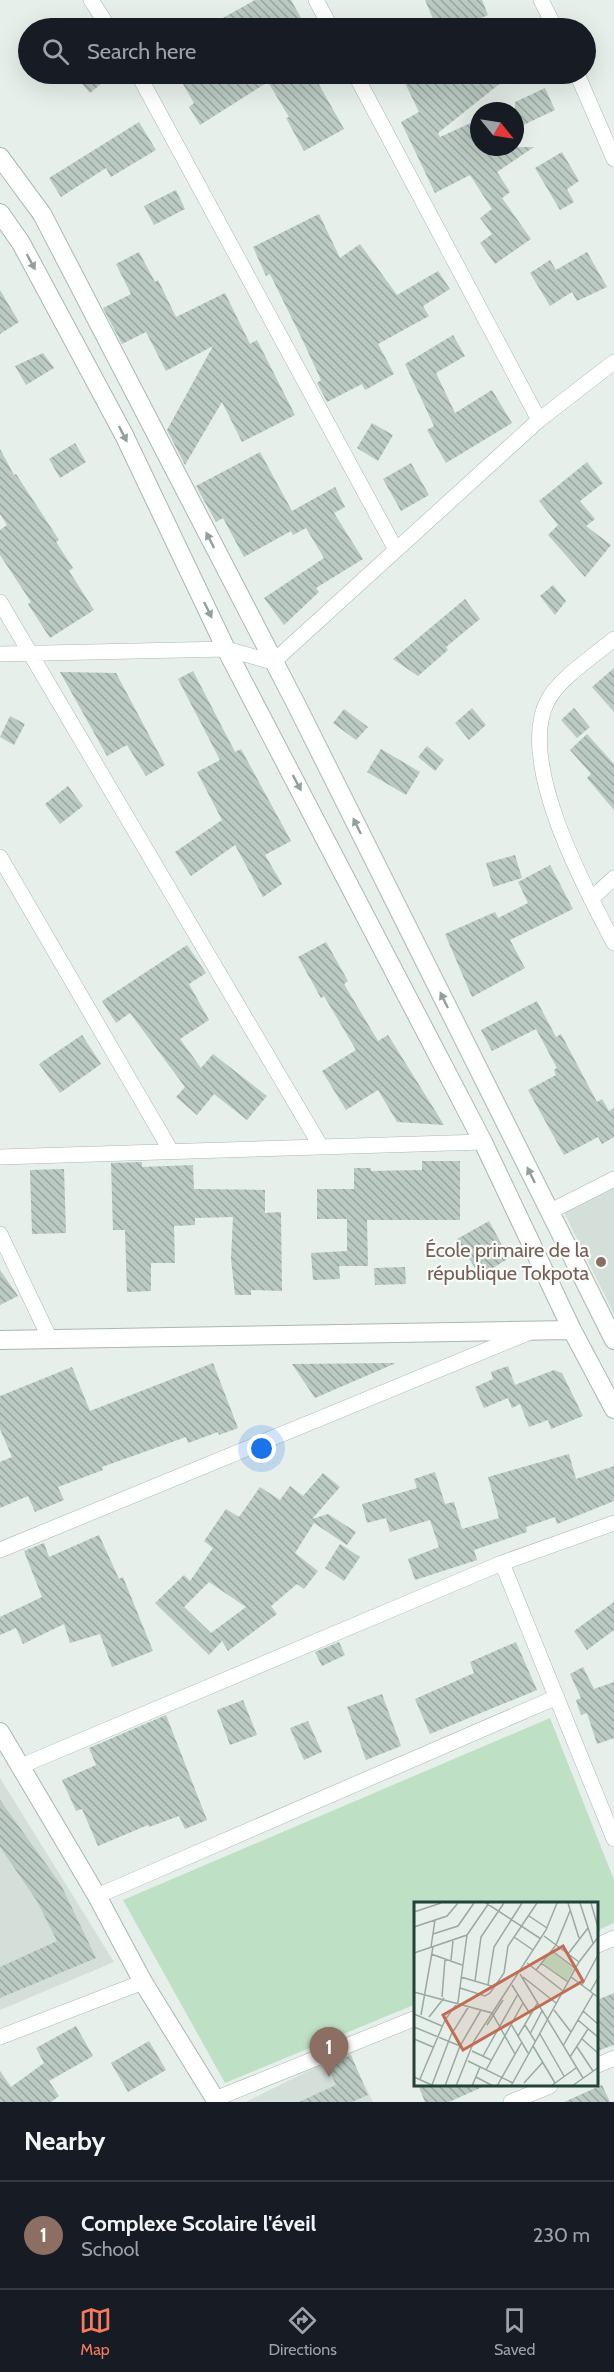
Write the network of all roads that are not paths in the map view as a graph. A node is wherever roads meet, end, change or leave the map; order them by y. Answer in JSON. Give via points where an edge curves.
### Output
{"nodes":[{"id":1,"x":91,"y":0,"type":"edge"},
{"id":2,"x":316,"y":0,"type":"edge"},
{"id":3,"x":541,"y":0,"type":"edge"},
{"id":4,"x":103,"y":18,"type":"edge"},
{"id":5,"x":326,"y":18,"type":"edge"},
{"id":6,"x":550,"y":18,"type":"edge"},
{"id":7,"x":143,"y":84,"type":"edge"},
{"id":8,"x":360,"y":84,"type":"edge"},
{"id":9,"x":581,"y":84,"type":"edge"},
{"id":10,"x":0,"y":157,"type":"edge"},
{"id":11,"x":614,"y":159,"type":"edge"},
{"id":12,"x":0,"y":213,"type":"edge"},
{"id":13,"x":614,"y":362,"type":"edge"},
{"id":14,"x":539,"y":420,"type":"junction"},
{"id":15,"x":395,"y":548,"type":"junction"},
{"id":16,"x":0,"y":603,"type":"edge"},
{"id":17,"x":614,"y":639,"type":"edge"},
{"id":18,"x":226,"y":649,"type":"junction"},
{"id":19,"x":0,"y":654,"type":"edge"},
{"id":20,"x":32,"y":655,"type":"junction"},
{"id":21,"x":273,"y":662,"type":"junction"},
{"id":22,"x":0,"y":857,"type":"edge"},
{"id":23,"x":614,"y":878,"type":"edge"},
{"id":24,"x":591,"y":899,"type":"junction"},
{"id":25,"x":614,"y":942,"type":"edge"},
{"id":26,"x":483,"y":1142,"type":"junction"},
{"id":27,"x":320,"y":1146,"type":"junction"},
{"id":28,"x":171,"y":1151,"type":"junction"},
{"id":29,"x":0,"y":1157,"type":"edge"},
{"id":30,"x":614,"y":1179,"type":"edge"},
{"id":31,"x":549,"y":1212,"type":"junction"},
{"id":32,"x":0,"y":1234,"type":"edge"},
{"id":33,"x":533,"y":1330,"type":"junction"},
{"id":34,"x":572,"y":1330,"type":"junction"},
{"id":35,"x":50,"y":1339,"type":"junction"},
{"id":36,"x":0,"y":1340,"type":"edge"},
{"id":37,"x":614,"y":1340,"type":"edge"},
{"id":38,"x":614,"y":1409,"type":"edge"},
{"id":39,"x":614,"y":1523,"type":"edge"},
{"id":40,"x":0,"y":1550,"type":"edge"},
{"id":41,"x":502,"y":1563,"type":"junction"},
{"id":42,"x":557,"y":1697,"type":"junction"},
{"id":43,"x":0,"y":1732,"type":"edge"},
{"id":44,"x":21,"y":1766,"type":"junction"},
{"id":45,"x":614,"y":1839,"type":"edge"},
{"id":46,"x":97,"y":1896,"type":"junction"},
{"id":47,"x":614,"y":1938,"type":"edge"},
{"id":48,"x":599,"y":1944,"type":"edge"},
{"id":49,"x":143,"y":1982,"type":"junction"},
{"id":50,"x":414,"y":2019,"type":"edge"},
{"id":51,"x":0,"y":2037,"type":"edge"},
{"id":52,"x":614,"y":2058,"type":"edge"},
{"id":53,"x":599,"y":2064,"type":"edge"},
{"id":54,"x":545,"y":2087,"type":"edge"},
{"id":55,"x":216,"y":2100,"type":"edge"},
{"id":56,"x":511,"y":2102,"type":"edge"}],
"edges":[{"from":1,"to":4,"type":"street"},
{"from":2,"to":5,"type":"street"},
{"from":3,"to":6,"type":"street"},
{"from":7,"to":15,"type":"street"},
{"from":8,"to":14,"type":"street"},
{"from":9,"to":11,"type":"street"},
{"from":21,"to":10,"type":"street","one_way":true,"via":[[42,214]]},
{"from":12,"to":18,"type":"street","one_way":true,"via":[[21,243],[124,435]]},
{"from":13,"to":14,"type":"street"},
{"from":14,"to":15,"type":"street"},
{"from":15,"to":21,"type":"street"},
{"from":16,"to":20,"type":"street"},
{"from":17,"to":24,"type":"street","via":[[547,700],[537,737],[546,793]]},
{"from":18,"to":20,"type":"street"},
{"from":18,"to":21,"type":"street"},
{"from":18,"to":26,"type":"street","one_way":true},
{"from":19,"to":20,"type":"street"},
{"from":20,"to":27,"type":"street"},
{"from":31,"to":21,"type":"street","one_way":true},
{"from":22,"to":28,"type":"street"},
{"from":23,"to":24,"type":"street"},
{"from":24,"to":25,"type":"street"},
{"from":26,"to":27,"type":"street"},
{"from":26,"to":34,"type":"street"},
{"from":27,"to":28,"type":"street"},
{"from":28,"to":29,"type":"street"},
{"from":30,"to":31,"type":"street"},
{"from":31,"to":37,"type":"street"},
{"from":32,"to":35,"type":"street"},
{"from":33,"to":34,"type":"street"},
{"from":33,"to":35,"type":"street"},
{"from":33,"to":40,"type":"street"},
{"from":34,"to":38,"type":"street"},
{"from":35,"to":36,"type":"street"},
{"from":39,"to":41,"type":"street"},
{"from":41,"to":42,"type":"street"},
{"from":41,"to":44,"type":"street"},
{"from":42,"to":45,"type":"street"},
{"from":42,"to":46,"type":"street"},
{"from":43,"to":44,"type":"street"},
{"from":44,"to":46,"type":"street"},
{"from":46,"to":49,"type":"street"},
{"from":47,"to":48,"type":"street"},
{"from":49,"to":51,"type":"street"},
{"from":49,"to":55,"type":"street"},
{"from":50,"to":55,"type":"street"},
{"from":52,"to":53,"type":"street"},
{"from":54,"to":56,"type":"street"}]}
